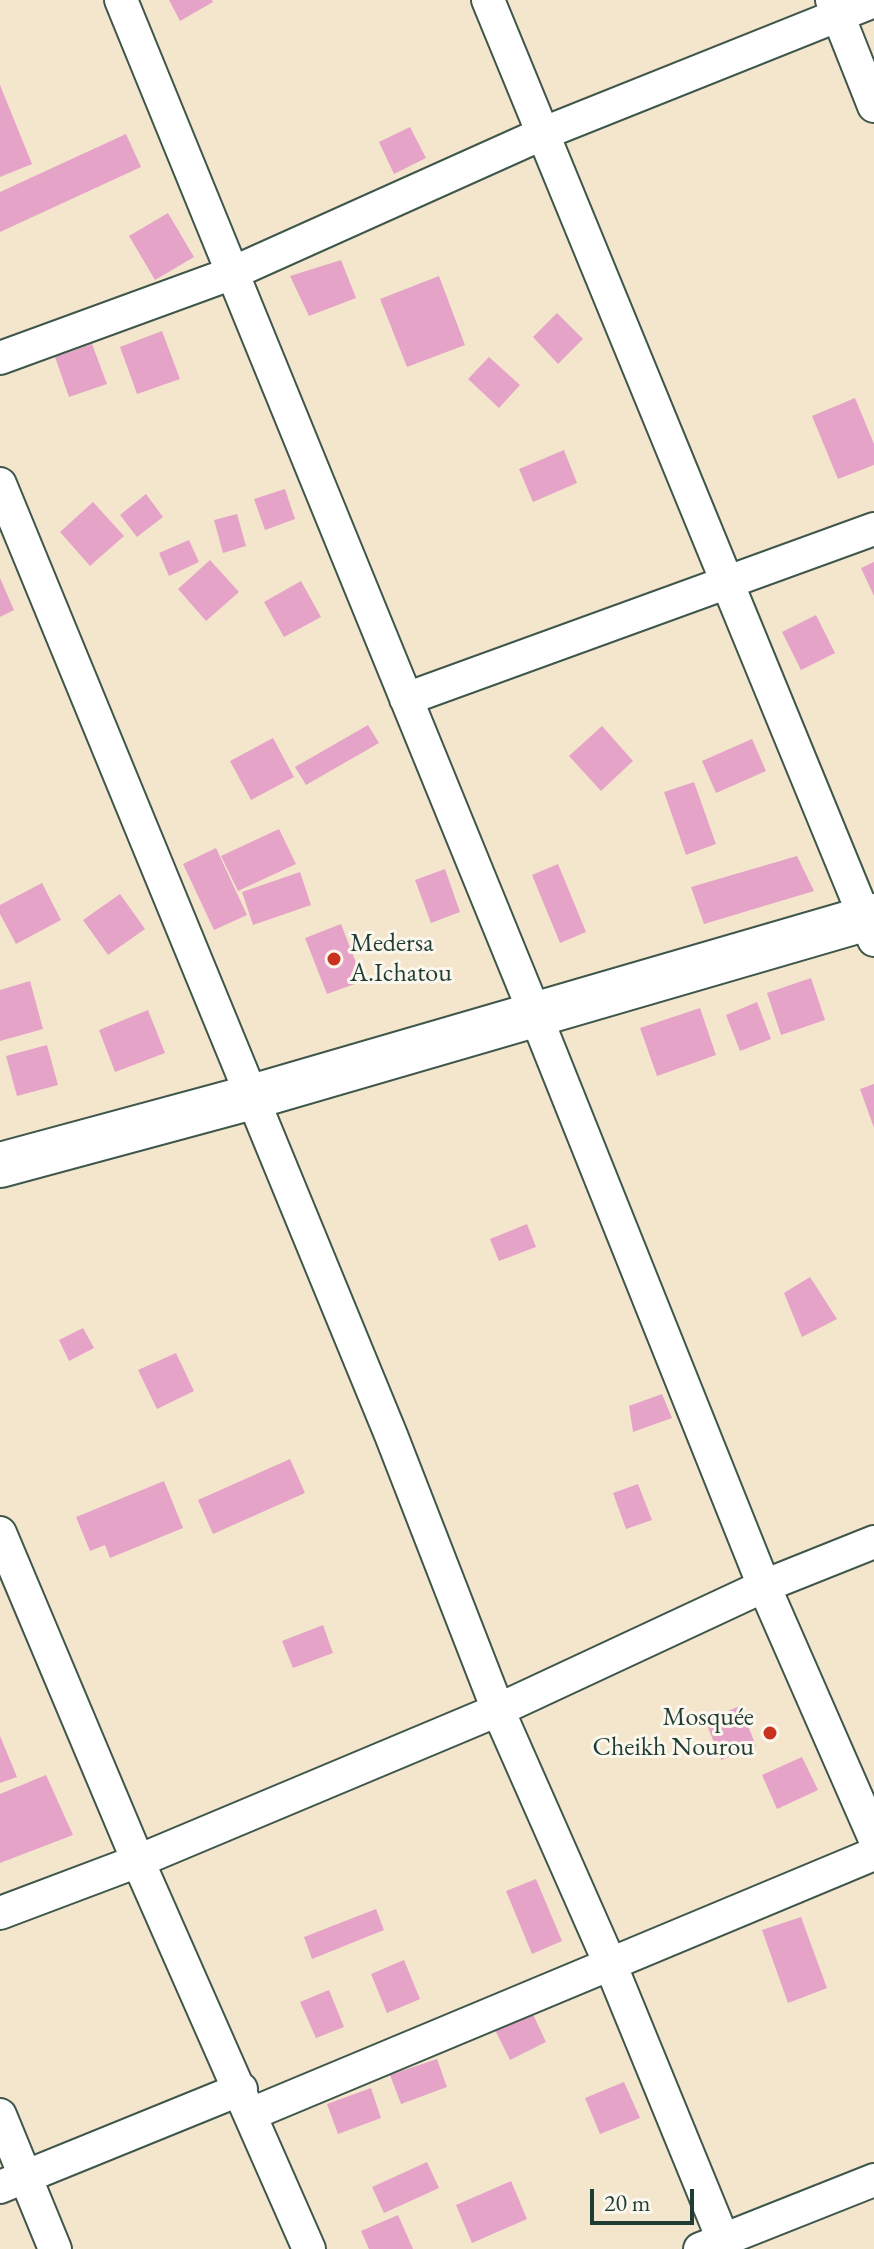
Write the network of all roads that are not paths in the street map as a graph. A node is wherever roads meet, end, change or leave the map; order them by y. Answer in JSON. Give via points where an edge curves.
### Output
{"nodes":[{"id":1,"x":121,"y":0,"type":"edge"},
{"id":2,"x":488,"y":0,"type":"edge"},
{"id":3,"x":874,"y":1,"type":"edge"},
{"id":4,"x":836,"y":8,"type":"edge"},
{"id":5,"x":874,"y":106,"type":"edge"},
{"id":6,"x":544,"y":133,"type":"junction"},
{"id":7,"x":230,"y":274,"type":"junction"},
{"id":8,"x":0,"y":358,"type":"edge"},
{"id":9,"x":0,"y":484,"type":"edge"},
{"id":10,"x":874,"y":529,"type":"edge"},
{"id":11,"x":726,"y":581,"type":"junction"},
{"id":12,"x":406,"y":699,"type":"junction"},
{"id":13,"x":871,"y":925,"type":"edge"},
{"id":14,"x":535,"y":1014,"type":"junction"},
{"id":15,"x":252,"y":1097,"type":"junction"},
{"id":16,"x":0,"y":1165,"type":"edge"},
{"id":17,"x":0,"y":1533,"type":"edge"},
{"id":18,"x":874,"y":1542,"type":"edge"},
{"id":19,"x":764,"y":1586,"type":"junction"},
{"id":20,"x":498,"y":1710,"type":"junction"},
{"id":21,"x":874,"y":1837,"type":"edge"},
{"id":22,"x":874,"y":1854,"type":"edge"},
{"id":23,"x":138,"y":1861,"type":"junction"},
{"id":24,"x":0,"y":1913,"type":"edge"},
{"id":25,"x":611,"y":1966,"type":"junction"},
{"id":26,"x":246,"y":2102,"type":"junction"},
{"id":27,"x":0,"y":2115,"type":"edge"},
{"id":28,"x":874,"y":2180,"type":"edge"},
{"id":29,"x":13,"y":2182,"type":"edge"},
{"id":30,"x":717,"y":2246,"type":"edge"},
{"id":31,"x":55,"y":2249,"type":"edge"},
{"id":32,"x":309,"y":2249,"type":"edge"}],
"edges":[{"from":1,"to":7,"type":"street"},
{"from":2,"to":6,"type":"street"},
{"from":3,"to":4,"type":"street"},
{"from":4,"to":5,"type":"street"},
{"from":4,"to":6,"type":"street"},
{"from":6,"to":7,"type":"street"},
{"from":6,"to":11,"type":"street"},
{"from":7,"to":8,"type":"street"},
{"from":7,"to":12,"type":"street"},
{"from":9,"to":15,"type":"street"},
{"from":10,"to":11,"type":"street"},
{"from":11,"to":12,"type":"street"},
{"from":11,"to":13,"type":"street"},
{"from":12,"to":14,"type":"street"},
{"from":13,"to":14,"type":"street"},
{"from":14,"to":15,"type":"street"},
{"from":14,"to":19,"type":"street"},
{"from":15,"to":16,"type":"street"},
{"from":15,"to":20,"type":"street"},
{"from":17,"to":23,"type":"street"},
{"from":18,"to":19,"type":"street"},
{"from":19,"to":20,"type":"street"},
{"from":19,"to":21,"type":"street"},
{"from":20,"to":23,"type":"street"},
{"from":20,"to":25,"type":"street"},
{"from":22,"to":25,"type":"street"},
{"from":23,"to":24,"type":"street"},
{"from":23,"to":26,"type":"street"},
{"from":25,"to":26,"type":"street"},
{"from":25,"to":30,"type":"street"},
{"from":26,"to":29,"type":"street"},
{"from":26,"to":32,"type":"street"},
{"from":27,"to":29,"type":"street"},
{"from":28,"to":30,"type":"street"},
{"from":29,"to":31,"type":"street"}]}
